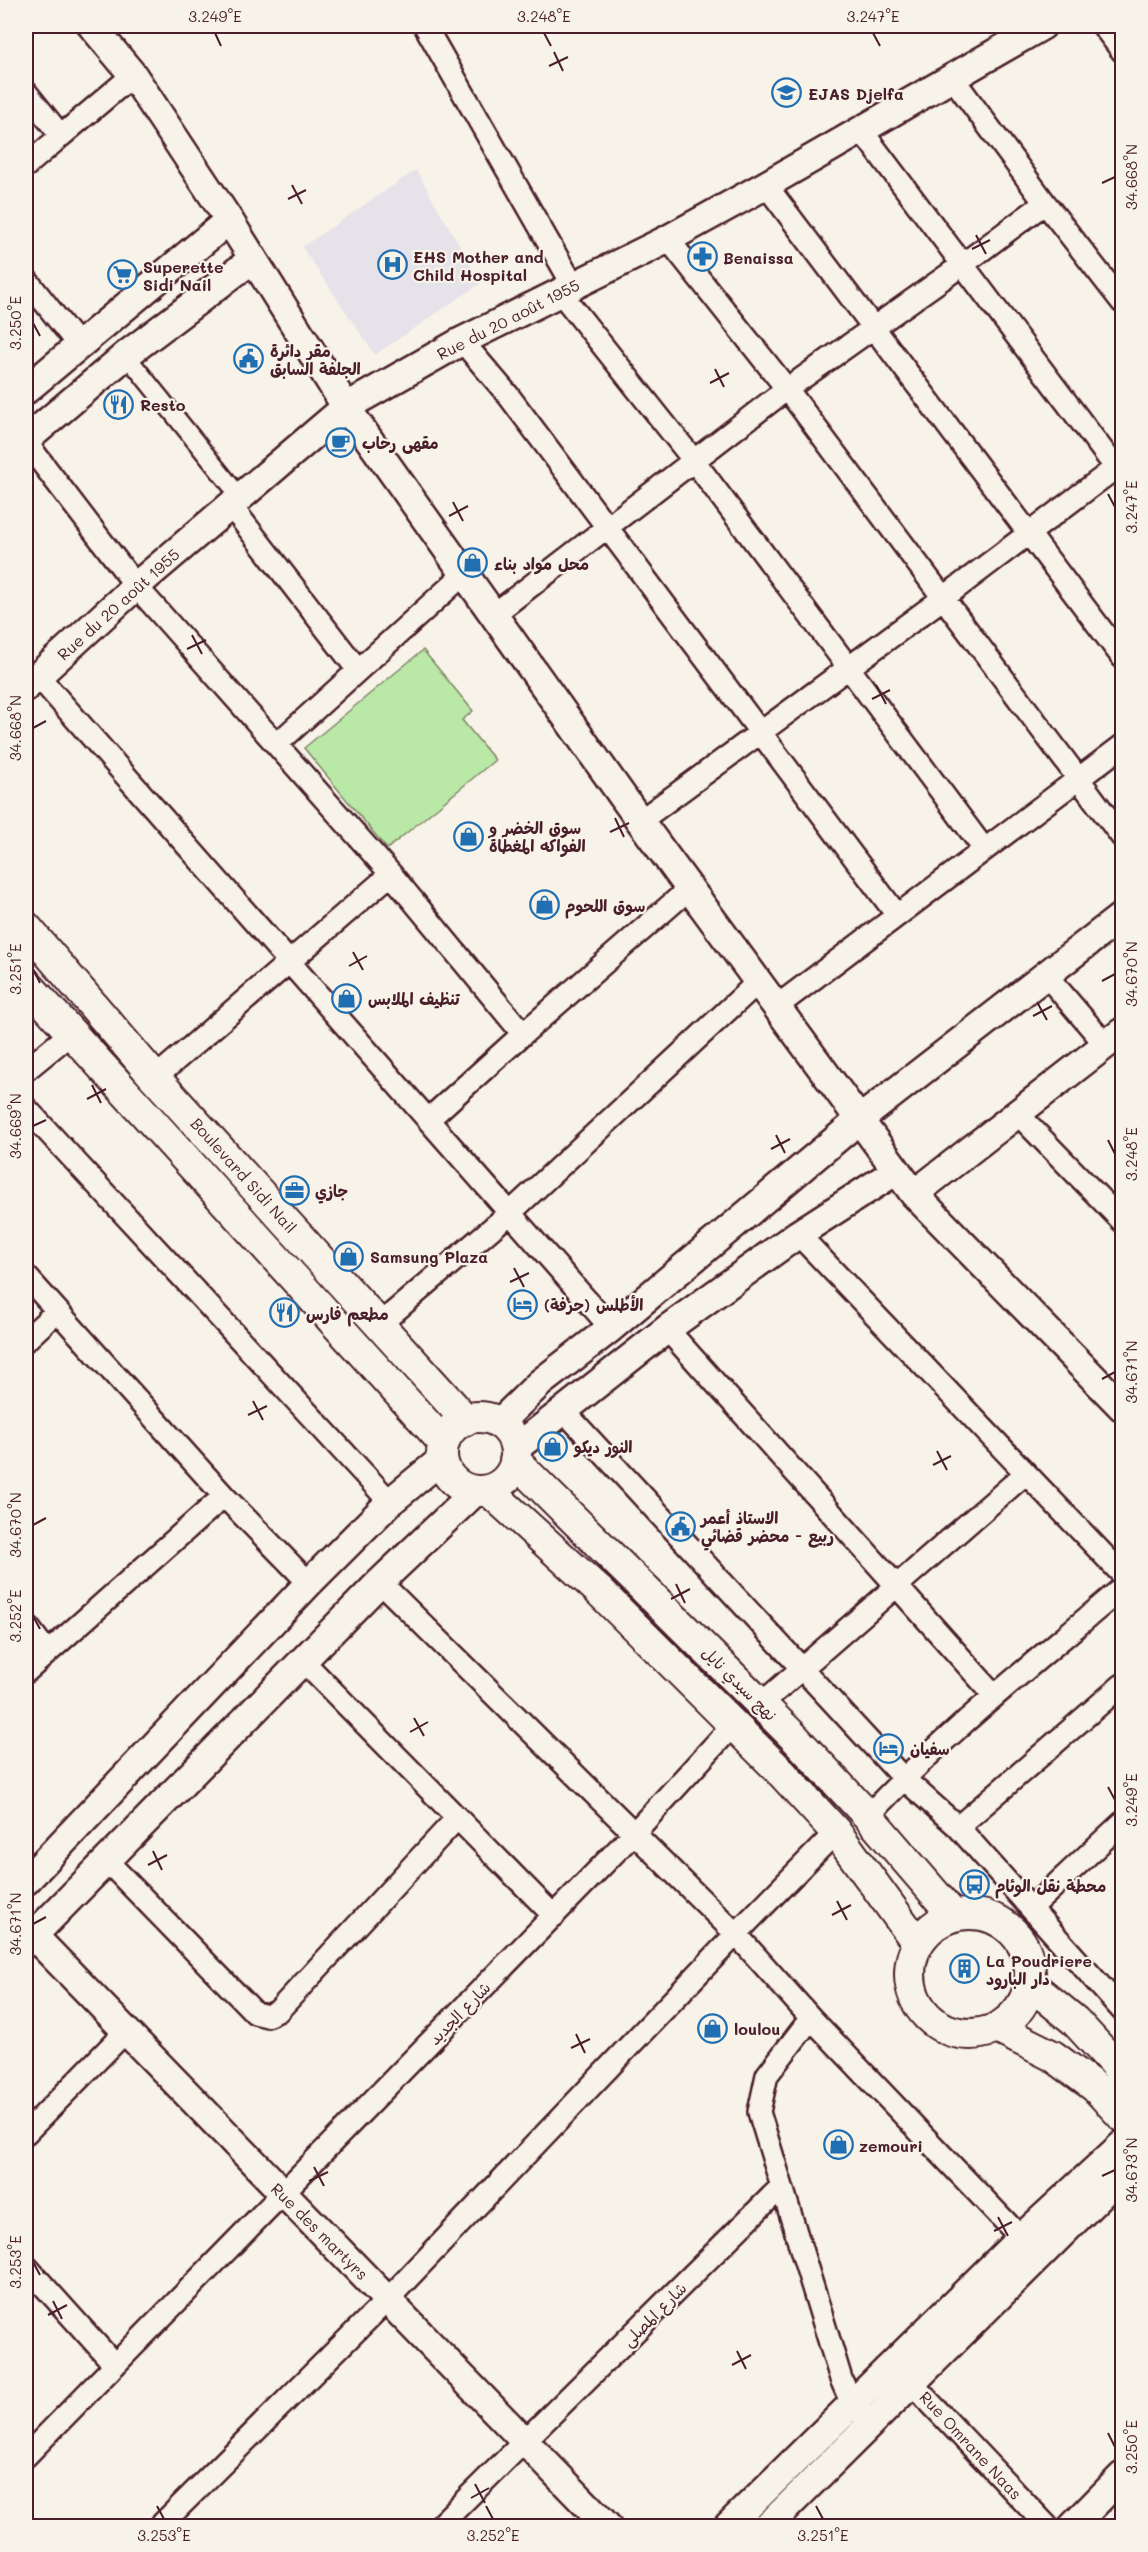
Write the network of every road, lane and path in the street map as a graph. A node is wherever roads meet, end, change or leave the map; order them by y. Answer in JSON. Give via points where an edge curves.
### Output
{"nodes":[{"id":1,"x":92,"y":26,"type":"edge"},
{"id":2,"x":425,"y":26,"type":"edge"},
{"id":3,"x":1042,"y":26,"type":"edge"},
{"id":4,"x":1102,"y":26,"type":"edge"},
{"id":5,"x":1122,"y":51,"type":"edge"},
{"id":6,"x":133,"y":75,"type":"junction"},
{"id":7,"x":952,"y":77,"type":"junction"},
{"id":8,"x":26,"y":92,"type":"edge"},
{"id":9,"x":862,"y":131,"type":"junction"},
{"id":10,"x":61,"y":136,"type":"junction"},
{"id":11,"x":26,"y":166,"type":"edge"},
{"id":12,"x":766,"y":185,"type":"junction"},
{"id":13,"x":1045,"y":203,"type":"junction"},
{"id":14,"x":229,"y":220,"type":"junction"},
{"id":15,"x":668,"y":239,"type":"junction"},
{"id":16,"x":253,"y":258,"type":"junction"},
{"id":17,"x":962,"y":265,"type":"junction"},
{"id":18,"x":26,"y":279,"type":"edge"},
{"id":19,"x":567,"y":289,"type":"junction"},
{"id":20,"x":1122,"y":302,"type":"edge"},
{"id":21,"x":873,"y":328,"type":"junction"},
{"id":22,"x":462,"y":341,"type":"junction"},
{"id":23,"x":79,"y":346,"type":"junction"},
{"id":24,"x":126,"y":355,"type":"junction"},
{"id":25,"x":787,"y":389,"type":"junction"},
{"id":26,"x":26,"y":390,"type":"edge"},
{"id":27,"x":346,"y":407,"type":"junction"},
{"id":28,"x":26,"y":441,"type":"edge"},
{"id":29,"x":694,"y":462,"type":"junction"},
{"id":30,"x":1120,"y":469,"type":"edge"},
{"id":31,"x":235,"y":502,"type":"junction"},
{"id":32,"x":608,"y":527,"type":"junction"},
{"id":33,"x":1029,"y":532,"type":"junction"},
{"id":34,"x":464,"y":574,"type":"junction"},
{"id":35,"x":136,"y":586,"type":"junction"},
{"id":36,"x":942,"y":599,"type":"junction"},
{"id":37,"x":493,"y":615,"type":"junction"},
{"id":38,"x":1122,"y":657,"type":"edge"},
{"id":39,"x":848,"y":668,"type":"junction"},
{"id":40,"x":358,"y":670,"type":"junction"},
{"id":41,"x":29,"y":682,"type":"edge"},
{"id":42,"x":759,"y":732,"type":"junction"},
{"id":43,"x":277,"y":744,"type":"junction"},
{"id":44,"x":1122,"y":746,"type":"edge"},
{"id":45,"x":1079,"y":779,"type":"junction"},
{"id":46,"x":640,"y":820,"type":"junction"},
{"id":47,"x":1122,"y":837,"type":"edge"},
{"id":48,"x":984,"y":849,"type":"junction"},
{"id":49,"x":391,"y":874,"type":"junction"},
{"id":50,"x":690,"y":888,"type":"junction"},
{"id":51,"x":897,"y":915,"type":"junction"},
{"id":52,"x":1122,"y":916,"type":"edge"},
{"id":53,"x":26,"y":927,"type":"edge"},
{"id":54,"x":291,"y":961,"type":"junction"},
{"id":55,"x":1047,"y":976,"type":"junction"},
{"id":56,"x":758,"y":982,"type":"junction"},
{"id":57,"x":26,"y":983,"type":"edge"},
{"id":58,"x":776,"y":1007,"type":"junction"},
{"id":59,"x":70,"y":1034,"type":"junction"},
{"id":60,"x":523,"y":1034,"type":"junction"},
{"id":61,"x":1114,"y":1038,"type":"edge"},
{"id":62,"x":26,"y":1070,"type":"edge"},
{"id":63,"x":155,"y":1078,"type":"junction"},
{"id":64,"x":26,"y":1108,"type":"edge"},
{"id":65,"x":1018,"y":1114,"type":"junction"},
{"id":66,"x":429,"y":1119,"type":"junction"},
{"id":67,"x":859,"y":1120,"type":"junction"},
{"id":68,"x":896,"y":1171,"type":"junction"},
{"id":69,"x":914,"y":1194,"type":"junction"},
{"id":70,"x":512,"y":1212,"type":"junction"},
{"id":71,"x":1122,"y":1221,"type":"edge"},
{"id":72,"x":798,"y":1234,"type":"junction"},
{"id":73,"x":26,"y":1276,"type":"edge"},
{"id":74,"x":57,"y":1311,"type":"junction"},
{"id":75,"x":380,"y":1324,"type":"junction"},
{"id":76,"x":611,"y":1328,"type":"junction"},
{"id":77,"x":667,"y":1329,"type":"junction"},
{"id":78,"x":26,"y":1340,"type":"edge"},
{"id":79,"x":1122,"y":1407,"type":"edge"},
{"id":80,"x":564,"y":1411,"type":"junction"},
{"id":81,"x":466,"y":1420,"type":"junction"},
{"id":82,"x":499,"y":1423,"type":"junction"},
{"id":83,"x":443,"y":1451,"type":"junction"},
{"id":84,"x":515,"y":1455,"type":"junction"},
{"id":85,"x":1025,"y":1474,"type":"junction"},
{"id":86,"x":482,"y":1490,"type":"junction"},
{"id":87,"x":224,"y":1496,"type":"junction"},
{"id":88,"x":390,"y":1502,"type":"junction"},
{"id":89,"x":1122,"y":1574,"type":"edge"},
{"id":90,"x":380,"y":1582,"type":"junction"},
{"id":91,"x":309,"y":1583,"type":"junction"},
{"id":92,"x":898,"y":1585,"type":"junction"},
{"id":93,"x":1122,"y":1588,"type":"edge"},
{"id":94,"x":26,"y":1624,"type":"edge"},
{"id":95,"x":47,"y":1652,"type":"junction"},
{"id":96,"x":304,"y":1662,"type":"junction"},
{"id":97,"x":802,"y":1670,"type":"junction"},
{"id":98,"x":26,"y":1672,"type":"edge"},
{"id":99,"x":1122,"y":1685,"type":"edge"},
{"id":100,"x":995,"y":1696,"type":"junction"},
{"id":101,"x":761,"y":1704,"type":"junction"},
{"id":102,"x":733,"y":1725,"type":"junction"},
{"id":103,"x":903,"y":1778,"type":"junction"},
{"id":104,"x":868,"y":1816,"type":"junction"},
{"id":105,"x":457,"y":1818,"type":"junction"},
{"id":106,"x":1122,"y":1823,"type":"edge"},
{"id":107,"x":958,"y":1827,"type":"junction"},
{"id":108,"x":836,"y":1832,"type":"junction"},
{"id":109,"x":634,"y":1833,"type":"junction"},
{"id":110,"x":108,"y":1862,"type":"junction"},
{"id":111,"x":26,"y":1881,"type":"edge"},
{"id":112,"x":1032,"y":1907,"type":"junction"},
{"id":113,"x":554,"y":1916,"type":"junction"},
{"id":114,"x":954,"y":1916,"type":"junction"},
{"id":115,"x":736,"y":1934,"type":"junction"},
{"id":116,"x":28,"y":1936,"type":"edge"},
{"id":117,"x":918,"y":1944,"type":"junction"},
{"id":118,"x":1030,"y":1984,"type":"junction"},
{"id":119,"x":1118,"y":1996,"type":"edge"},
{"id":120,"x":811,"y":2018,"type":"junction"},
{"id":121,"x":998,"y":2028,"type":"junction"},
{"id":122,"x":125,"y":2032,"type":"junction"},
{"id":123,"x":1122,"y":2072,"type":"edge"},
{"id":124,"x":1122,"y":2116,"type":"edge"},
{"id":125,"x":26,"y":2133,"type":"edge"},
{"id":126,"x":1122,"y":2145,"type":"edge"},
{"id":127,"x":1122,"y":2174,"type":"edge"},
{"id":128,"x":781,"y":2187,"type":"junction"},
{"id":129,"x":283,"y":2194,"type":"junction"},
{"id":130,"x":1021,"y":2238,"type":"junction"},
{"id":131,"x":26,"y":2266,"type":"edge"},
{"id":132,"x":388,"y":2299,"type":"junction"},
{"id":133,"x":115,"y":2365,"type":"junction"},
{"id":134,"x":903,"y":2374,"type":"junction"},
{"id":135,"x":852,"y":2404,"type":"junction"},
{"id":136,"x":870,"y":2423,"type":"junction"},
{"id":137,"x":526,"y":2442,"type":"junction"},
{"id":138,"x":26,"y":2456,"type":"edge"},
{"id":139,"x":1122,"y":2476,"type":"edge"},
{"id":140,"x":160,"y":2526,"type":"edge"},
{"id":141,"x":439,"y":2526,"type":"edge"},
{"id":142,"x":607,"y":2526,"type":"edge"},
{"id":143,"x":728,"y":2526,"type":"edge"},
{"id":144,"x":768,"y":2526,"type":"edge"},
{"id":145,"x":1047,"y":2526,"type":"edge"},
{"id":146,"x":1073,"y":2526,"type":"edge"}],
"edges":[{"from":1,"to":6,"type":"street"},
{"from":2,"to":19,"type":"street"},
{"from":3,"to":7,"type":"street","name":"Rue du 20 août 1955"},
{"from":4,"to":5,"type":"street"},
{"from":6,"to":10,"type":"street"},
{"from":6,"to":14,"type":"street"},
{"from":7,"to":9,"type":"street","name":"Rue du 20 août 1955"},
{"from":7,"to":13,"type":"street"},
{"from":8,"to":10,"type":"street"},
{"from":9,"to":12,"type":"street","name":"Rue du 20 août 1955"},
{"from":9,"to":17,"type":"street"},
{"from":10,"to":11,"type":"street"},
{"from":12,"to":15,"type":"street","name":"Rue du 20 août 1955"},
{"from":12,"to":21,"type":"street"},
{"from":13,"to":17,"type":"street"},
{"from":13,"to":20,"type":"street"},
{"from":14,"to":16,"type":"street"},
{"from":14,"to":23,"type":"street"},
{"from":15,"to":19,"type":"street","name":"Rue du 20 août 1955"},
{"from":15,"to":25,"type":"street"},
{"from":16,"to":24,"type":"street"},
{"from":16,"to":27,"type":"street"},
{"from":17,"to":21,"type":"street"},
{"from":17,"to":30,"type":"street"},
{"from":18,"to":23,"type":"street"},
{"from":19,"to":22,"type":"street","name":"Rue du 20 août 1955"},
{"from":19,"to":29,"type":"street"},
{"from":21,"to":25,"type":"street"},
{"from":21,"to":33,"type":"street"},
{"from":22,"to":27,"type":"street","name":"Rue du 20 août 1955"},
{"from":22,"to":32,"type":"street"},
{"from":23,"to":26,"type":"street"},
{"from":24,"to":28,"type":"street"},
{"from":24,"to":31,"type":"street"},
{"from":25,"to":29,"type":"street"},
{"from":25,"to":36,"type":"street"},
{"from":27,"to":31,"type":"street","name":"Rue du 20 août 1955"},
{"from":27,"to":34,"type":"street"},
{"from":28,"to":35,"type":"street"},
{"from":29,"to":32,"type":"street"},
{"from":29,"to":39,"type":"street"},
{"from":30,"to":33,"type":"street"},
{"from":31,"to":35,"type":"street","name":"Rue du 20 août 1955"},
{"from":31,"to":40,"type":"street"},
{"from":32,"to":37,"type":"street"},
{"from":32,"to":42,"type":"street"},
{"from":33,"to":36,"type":"street"},
{"from":33,"to":38,"type":"street"},
{"from":34,"to":37,"type":"street"},
{"from":34,"to":40,"type":"street"},
{"from":35,"to":41,"type":"street","name":"Rue du 20 août 1955"},
{"from":35,"to":43,"type":"street"},
{"from":36,"to":39,"type":"street"},
{"from":36,"to":45,"type":"street"},
{"from":37,"to":46,"type":"street"},
{"from":39,"to":42,"type":"street"},
{"from":39,"to":48,"type":"street"},
{"from":40,"to":43,"type":"street"},
{"from":41,"to":54,"type":"street"},
{"from":42,"to":46,"type":"street"},
{"from":42,"to":51,"type":"street"},
{"from":43,"to":49,"type":"street"},
{"from":44,"to":45,"type":"street"},
{"from":45,"to":47,"type":"street"},
{"from":45,"to":48,"type":"street"},
{"from":46,"to":50,"type":"street"},
{"from":48,"to":51,"type":"street"},
{"from":49,"to":54,"type":"street"},
{"from":49,"to":60,"type":"street"},
{"from":50,"to":56,"type":"street"},
{"from":50,"to":60,"type":"street"},
{"from":51,"to":58,"type":"street"},
{"from":52,"to":55,"type":"street"},
{"from":53,"to":63,"type":"main road","name":"Boulevard Sidi Nail"},
{"from":54,"to":63,"type":"street"},
{"from":54,"to":66,"type":"street"},
{"from":55,"to":61,"type":"street"},
{"from":55,"to":67,"type":"street"},
{"from":56,"to":58,"type":"street"},
{"from":56,"to":70,"type":"street"},
{"from":57,"to":59,"type":"main road","name":"Boulevard Sidi Nail"},
{"from":58,"to":67,"type":"street"},
{"from":59,"to":62,"type":"street"},
{"from":59,"to":83,"type":"main road","name":"Boulevard Sidi Nail"},
{"from":60,"to":66,"type":"street"},
{"from":61,"to":65,"type":"street"},
{"from":63,"to":75,"type":"main road","name":"Boulevard Sidi Nail"},
{"from":64,"to":88,"type":"street"},
{"from":65,"to":69,"type":"street"},
{"from":65,"to":71,"type":"street"},
{"from":66,"to":70,"type":"street"},
{"from":67,"to":68,"type":"street"},
{"from":67,"to":76,"type":"street"},
{"from":68,"to":69,"type":"street"},
{"from":68,"to":72,"type":"street"},
{"from":69,"to":79,"type":"street"},
{"from":70,"to":75,"type":"street"},
{"from":70,"to":76,"type":"street"},
{"from":72,"to":77,"type":"street"},
{"from":72,"to":85,"type":"street"},
{"from":73,"to":74,"type":"street"},
{"from":74,"to":78,"type":"street"},
{"from":74,"to":87,"type":"street"},
{"from":75,"to":81,"type":"main road","name":"Boulevard Sidi Nail"},
{"from":76,"to":82,"type":"street","via":[[540,1383]]},
{"from":77,"to":80,"type":"street"},
{"from":77,"to":92,"type":"street"},
{"from":80,"to":84,"type":"street"},
{"from":80,"to":97,"type":"street"},
{"from":81,"to":82,"type":"main road","via":[[489,1419]]},
{"from":81,"to":83,"type":"main road","via":[[456,1425]]},
{"from":82,"to":84,"type":"main road","via":[[513,1439]]},
{"from":83,"to":86,"type":"main road","via":[[450,1477],[457,1484]]},
{"from":83,"to":88,"type":"street"},
{"from":84,"to":86,"type":"main road","via":[[506,1479]]},
{"from":84,"to":101,"type":"main road","name":"نهج سيدي نايل"},
{"from":85,"to":89,"type":"street"},
{"from":85,"to":92,"type":"street"},
{"from":86,"to":90,"type":"street"},
{"from":86,"to":102,"type":"main road","name":"نهج سيدي نايل","via":[[598,1590]]},
{"from":87,"to":91,"type":"street"},
{"from":87,"to":95,"type":"street"},
{"from":88,"to":91,"type":"street"},
{"from":90,"to":96,"type":"street"},
{"from":90,"to":109,"type":"street"},
{"from":91,"to":111,"type":"street"},
{"from":92,"to":97,"type":"street"},
{"from":92,"to":100,"type":"street"},
{"from":93,"to":100,"type":"street"},
{"from":94,"to":95,"type":"street"},
{"from":95,"to":98,"type":"street"},
{"from":96,"to":105,"type":"street"},
{"from":96,"to":110,"type":"street"},
{"from":97,"to":101,"type":"street"},
{"from":97,"to":103,"type":"street"},
{"from":99,"to":107,"type":"street"},
{"from":100,"to":103,"type":"street"},
{"from":101,"to":104,"type":"main road","name":"نهج سيدي نايل"},
{"from":102,"to":108,"type":"main road","name":"نهج سيدي نايل"},
{"from":102,"to":109,"type":"street","name":"شارع الجديد"},
{"from":103,"to":104,"type":"street"},
{"from":103,"to":107,"type":"street"},
{"from":104,"to":114,"type":"main road","name":"نهج سيدي نايل"},
{"from":105,"to":110,"type":"street","via":[[278,2011],[267,2016],[255,2013]]},
{"from":105,"to":113,"type":"street"},
{"from":106,"to":112,"type":"street"},
{"from":107,"to":112,"type":"street"},
{"from":108,"to":115,"type":"street"},
{"from":108,"to":117,"type":"main road","name":"نهج سيدي نايل"},
{"from":109,"to":113,"type":"street","name":"شارع الجديد"},
{"from":109,"to":115,"type":"street"},
{"from":110,"to":116,"type":"street"},
{"from":112,"to":119,"type":"street"},
{"from":113,"to":129,"type":"street","name":"شارع الجديد"},
{"from":114,"to":117,"type":"main road","via":[[927,1932]]},
{"from":114,"to":118,"type":"main road","via":[[974,1914],[1011,1929],[1030,1964]]},
{"from":115,"to":120,"type":"street"},
{"from":115,"to":132,"type":"street"},
{"from":116,"to":122,"type":"street","name":"Rue des martyrs"},
{"from":117,"to":121,"type":"main road","via":[[910,1982],[926,2016],[942,2028],[960,2034]]},
{"from":118,"to":121,"type":"main road","via":[[1024,2002]]},
{"from":118,"to":123,"type":"main road","via":[[1075,2021]]},
{"from":120,"to":128,"type":"street","via":[[767,2075],[759,2112]]},
{"from":120,"to":130,"type":"street"},
{"from":121,"to":124,"type":"main road","via":[[1073,2070]]},
{"from":122,"to":125,"type":"street"},
{"from":122,"to":129,"type":"street","name":"Rue des martyrs"},
{"from":126,"to":130,"type":"street"},
{"from":127,"to":134,"type":"street"},
{"from":128,"to":135,"type":"street"},
{"from":128,"to":137,"type":"street","name":"شارع المصلى"},
{"from":129,"to":132,"type":"street","name":"Rue des martyrs"},
{"from":129,"to":133,"type":"street","name":"شارع الجديد"},
{"from":130,"to":134,"type":"street"},
{"from":131,"to":133,"type":"street"},
{"from":132,"to":137,"type":"street","name":"Rue des martyrs"},
{"from":132,"to":140,"type":"street"},
{"from":133,"to":138,"type":"street","name":"شارع الجديد"},
{"from":134,"to":135,"type":"street"},
{"from":134,"to":136,"type":"street"},
{"from":134,"to":145,"type":"street","name":"Rue Omrane Naas"},
{"from":135,"to":136,"type":"street"},
{"from":135,"to":143,"type":"street"},
{"from":136,"to":144,"type":"street"},
{"from":137,"to":141,"type":"street","name":"شارع المصلى"},
{"from":137,"to":142,"type":"street","name":"Rue des martyrs"},
{"from":139,"to":146,"type":"street"}]}
